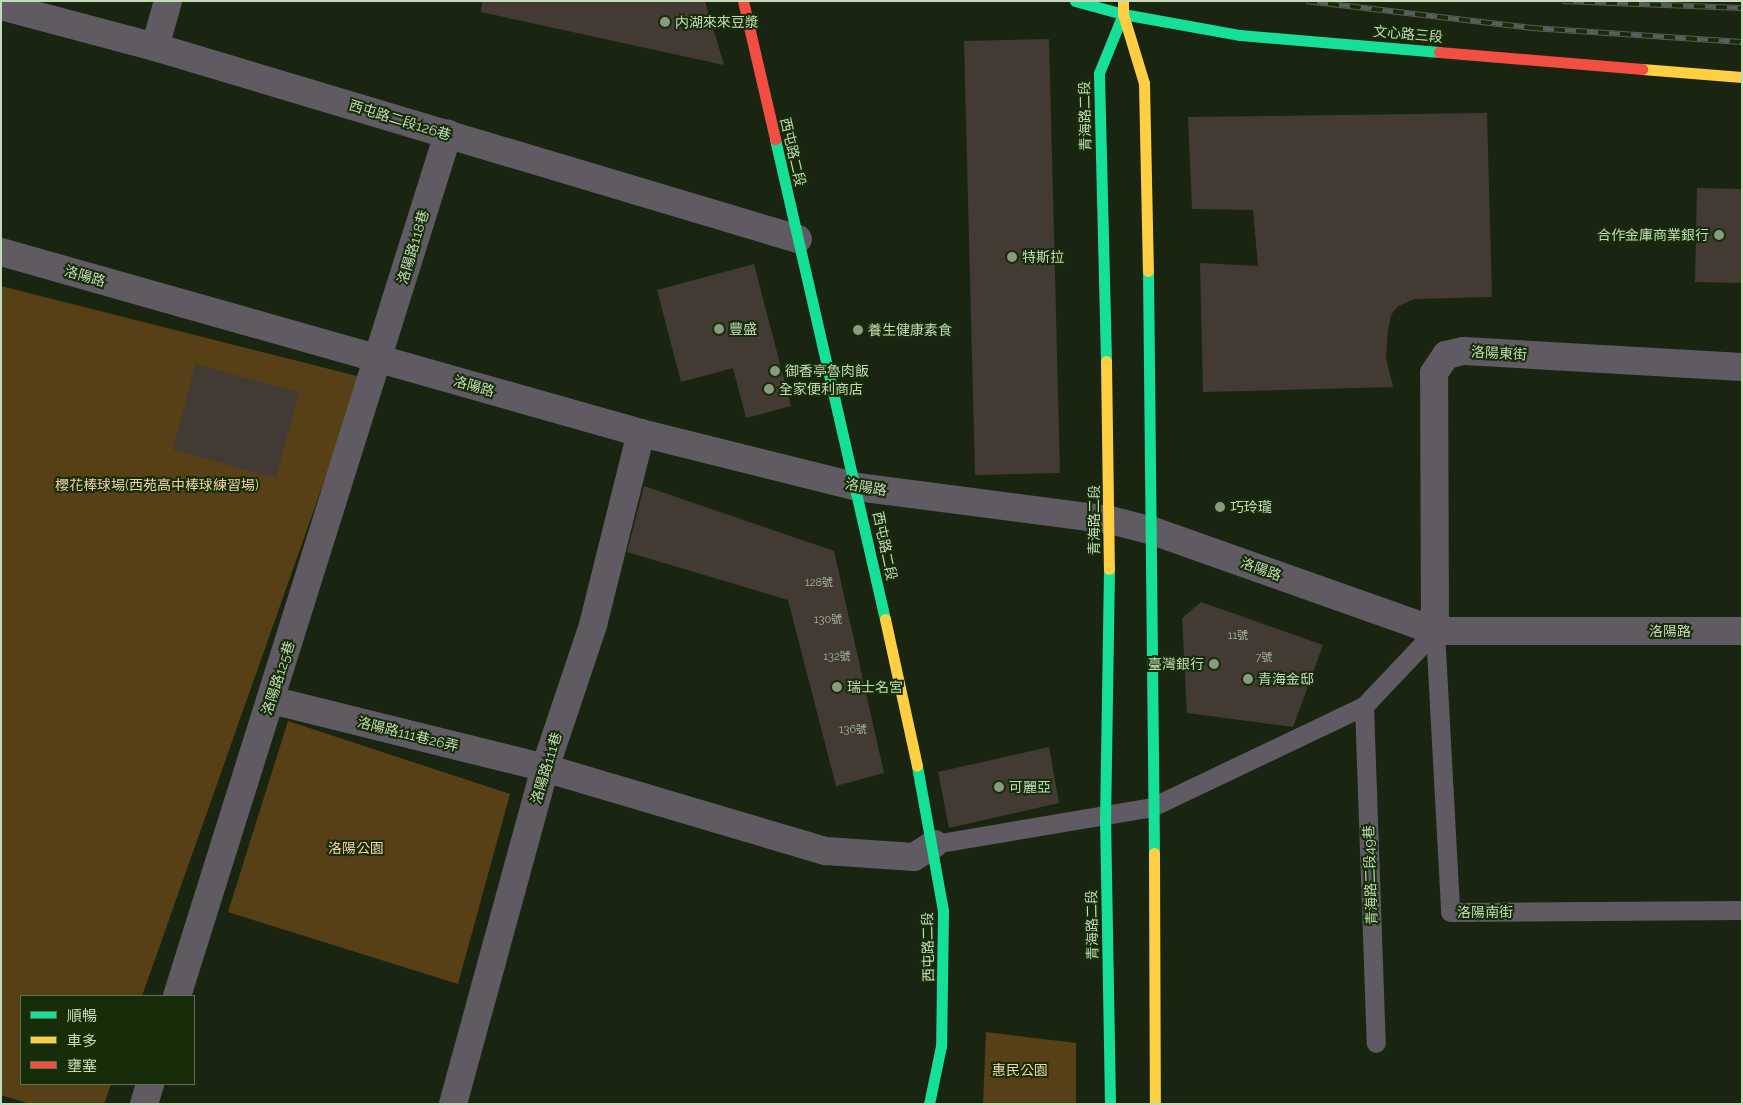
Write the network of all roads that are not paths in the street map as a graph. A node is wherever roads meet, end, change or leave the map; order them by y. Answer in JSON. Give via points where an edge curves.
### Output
{"nodes":[{"id":1,"x":168,"y":1,"type":"edge"},
{"id":2,"x":743,"y":1,"type":"edge"},
{"id":3,"x":1075,"y":1,"type":"edge"},
{"id":4,"x":1123,"y":1,"type":"edge"},
{"id":5,"x":1,"y":6,"type":"edge"},
{"id":6,"x":1123,"y":14,"type":"junction"},
{"id":7,"x":155,"y":47,"type":"junction"},
{"id":8,"x":1742,"y":77,"type":"edge"},
{"id":9,"x":448,"y":134,"type":"junction"},
{"id":10,"x":798,"y":239,"type":"junction"},
{"id":11,"x":1,"y":252,"type":"edge"},
{"id":12,"x":378,"y":359,"type":"junction"},
{"id":13,"x":1742,"y":367,"type":"edge"},
{"id":14,"x":641,"y":433,"type":"junction"},
{"id":15,"x":857,"y":487,"type":"junction"},
{"id":16,"x":1110,"y":520,"type":"junction"},
{"id":17,"x":1153,"y":531,"type":"junction"},
{"id":18,"x":1742,"y":631,"type":"edge"},
{"id":19,"x":1435,"y":632,"type":"junction"},
{"id":20,"x":271,"y":700,"type":"junction"},
{"id":21,"x":1364,"y":706,"type":"junction"},
{"id":22,"x":545,"y":768,"type":"junction"},
{"id":23,"x":1152,"y":807,"type":"junction"},
{"id":24,"x":1105,"y":816,"type":"junction"},
{"id":25,"x":934,"y":844,"type":"junction"},
{"id":26,"x":1742,"y":910,"type":"edge"},
{"id":27,"x":177,"y":995,"type":"edge"},
{"id":28,"x":1376,"y":1043,"type":"dead end"},
{"id":29,"x":150,"y":1085,"type":"edge"},
{"id":30,"x":144,"y":1104,"type":"edge"},
{"id":31,"x":453,"y":1104,"type":"edge"},
{"id":32,"x":929,"y":1104,"type":"edge"},
{"id":33,"x":1110,"y":1104,"type":"edge"},
{"id":34,"x":1154,"y":1104,"type":"edge"}],
"edges":[{"from":1,"to":7,"type":"street"},
{"from":2,"to":10,"type":"main road","name":"西屯路二段"},
{"from":3,"to":6,"type":"main road","name":"文心路三段"},
{"from":4,"to":6,"type":"main road"},
{"from":5,"to":7,"type":"street","name":"西屯路二段126巷"},
{"from":6,"to":8,"type":"main road","name":"文心路三段","via":[[1240,35]]},
{"from":6,"to":16,"type":"main road","name":"青海路二段","via":[[1099,73]]},
{"from":6,"to":17,"type":"main road","via":[[1144,83]]},
{"from":7,"to":9,"type":"street","name":"西屯路二段126巷"},
{"from":9,"to":10,"type":"street","name":"西屯路二段126巷"},
{"from":9,"to":12,"type":"street","name":"洛陽路118巷"},
{"from":10,"to":15,"type":"main road","name":"西屯路二段"},
{"from":11,"to":12,"type":"street","name":"洛陽路"},
{"from":12,"to":14,"type":"street","name":"洛陽路"},
{"from":12,"to":20,"type":"street","name":"洛陽路125巷"},
{"from":13,"to":19,"type":"street","name":"洛陽東街","via":[[1464,351],[1446,354],[1434,373]]},
{"from":14,"to":15,"type":"street","name":"洛陽路"},
{"from":14,"to":22,"type":"street","name":"洛陽路111巷","via":[[593,625]]},
{"from":15,"to":16,"type":"street","name":"洛陽路"},
{"from":15,"to":25,"type":"main road","name":"西屯路二段"},
{"from":16,"to":17,"type":"street","name":"洛陽路"},
{"from":16,"to":24,"type":"main road","name":"青海路二段"},
{"from":17,"to":19,"type":"street","name":"洛陽路"},
{"from":17,"to":23,"type":"main road"},
{"from":18,"to":19,"type":"street","name":"洛陽路"},
{"from":19,"to":21,"type":"lane"},
{"from":19,"to":26,"type":"lane","name":"洛陽南街","via":[[1450,912]]},
{"from":20,"to":22,"type":"street","name":"洛陽路111巷26弄"},
{"from":20,"to":27,"type":"street","name":"洛陽路125巷"},
{"from":21,"to":23,"type":"lane"},
{"from":21,"to":28,"type":"lane","name":"青海路二段49巷"},
{"from":22,"to":25,"type":"street","name":"洛陽路111巷26弄","via":[[826,851],[914,857]]},
{"from":22,"to":31,"type":"street","name":"洛陽路111巷"},
{"from":23,"to":24,"type":"lane"},
{"from":23,"to":34,"type":"main road"},
{"from":24,"to":25,"type":"lane"},
{"from":24,"to":33,"type":"main road","name":"青海路二段"},
{"from":25,"to":32,"type":"main road","name":"西屯路二段","via":[[943,911],[943,999],[941,1046]]},
{"from":29,"to":30,"type":"street"}]}
